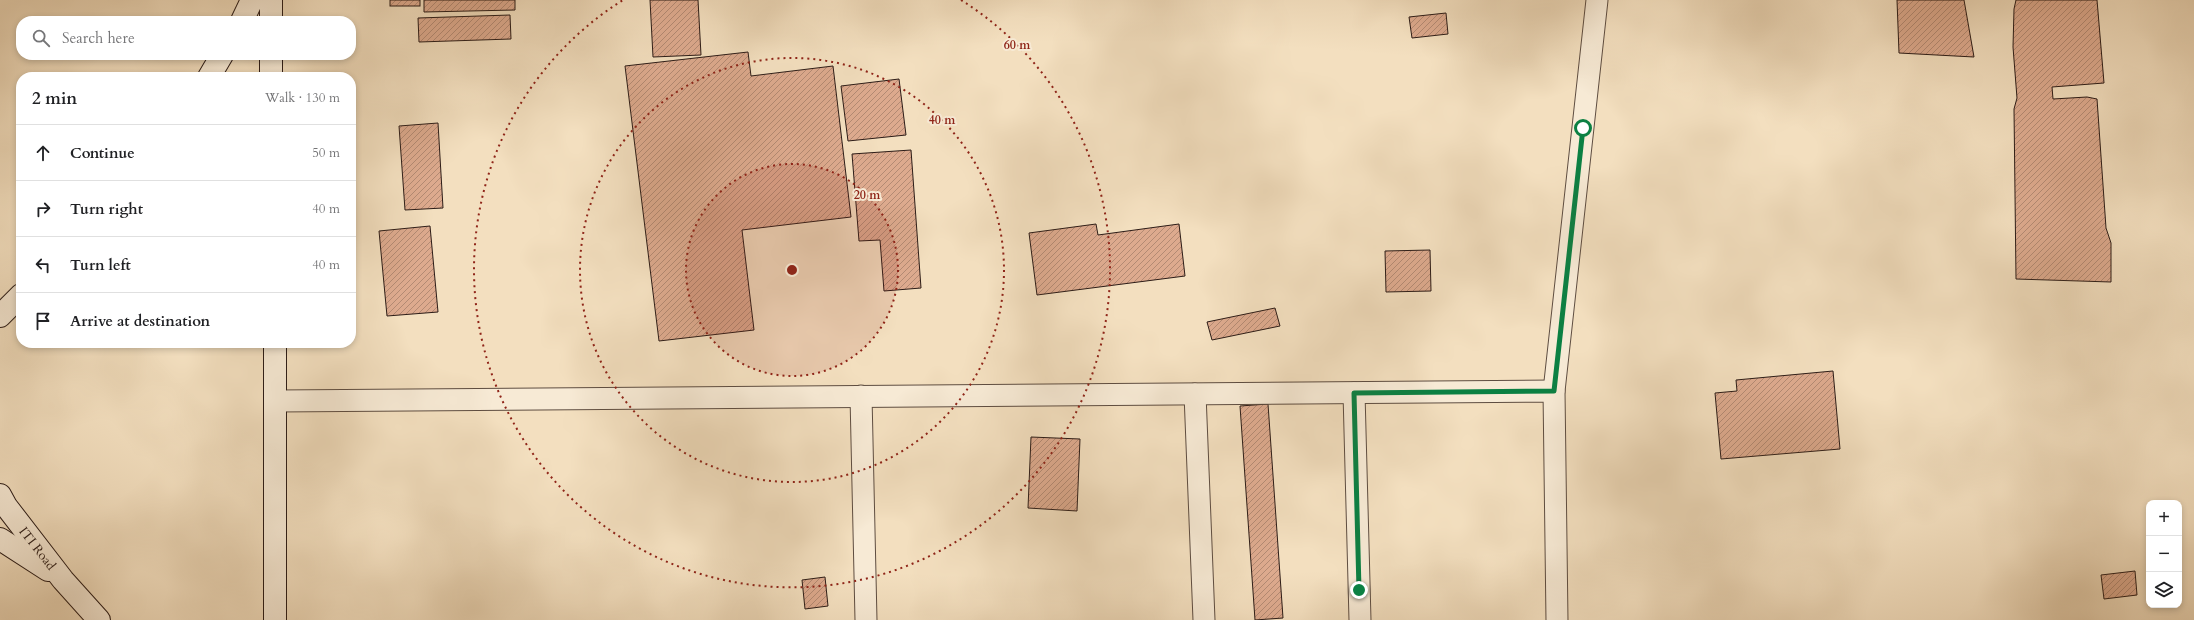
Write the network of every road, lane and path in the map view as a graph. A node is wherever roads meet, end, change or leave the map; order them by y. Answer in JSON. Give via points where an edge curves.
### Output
{"nodes":[{"id":1,"x":252,"y":0,"type":"edge"},
{"id":2,"x":271,"y":0,"type":"edge"},
{"id":3,"x":1597,"y":0,"type":"edge"},
{"id":4,"x":244,"y":16,"type":"edge"},
{"id":5,"x":271,"y":16,"type":"edge"},
{"id":6,"x":219,"y":60,"type":"edge"},
{"id":7,"x":271,"y":60,"type":"edge"},
{"id":8,"x":212,"y":72,"type":"edge"},
{"id":9,"x":271,"y":72,"type":"edge"},
{"id":10,"x":16,"y":300,"type":"edge"},
{"id":11,"x":0,"y":316,"type":"edge"},
{"id":12,"x":276,"y":348,"type":"edge"},
{"id":13,"x":1554,"y":391,"type":"junction"},
{"id":14,"x":1354,"y":393,"type":"junction"},
{"id":15,"x":1195,"y":394,"type":"junction"},
{"id":16,"x":861,"y":396,"type":"junction"},
{"id":17,"x":277,"y":401,"type":"junction"},
{"id":18,"x":0,"y":495,"type":"edge"},
{"id":19,"x":0,"y":539,"type":"edge"},
{"id":20,"x":63,"y":580,"type":"junction"},
{"id":21,"x":99,"y":620,"type":"edge"},
{"id":22,"x":275,"y":620,"type":"edge"},
{"id":23,"x":866,"y":620,"type":"edge"},
{"id":24,"x":1204,"y":620,"type":"edge"},
{"id":25,"x":1360,"y":620,"type":"edge"},
{"id":26,"x":1557,"y":620,"type":"edge"}],
"edges":[{"from":1,"to":4,"type":"street"},
{"from":2,"to":5,"type":"street"},
{"from":3,"to":13,"type":"lane"},
{"from":6,"to":8,"type":"street"},
{"from":7,"to":9,"type":"street"},
{"from":10,"to":11,"type":"street"},
{"from":12,"to":17,"type":"street"},
{"from":13,"to":14,"type":"lane"},
{"from":13,"to":26,"type":"lane"},
{"from":14,"to":15,"type":"lane"},
{"from":14,"to":25,"type":"lane"},
{"from":15,"to":16,"type":"lane"},
{"from":15,"to":24,"type":"lane"},
{"from":16,"to":17,"type":"lane"},
{"from":16,"to":23,"type":"lane"},
{"from":17,"to":22,"type":"street"},
{"from":18,"to":20,"type":"street","name":"ITI Road"},
{"from":19,"to":20,"type":"street","name":"ITI Road"},
{"from":20,"to":21,"type":"street","name":"ITI Road"}]}
